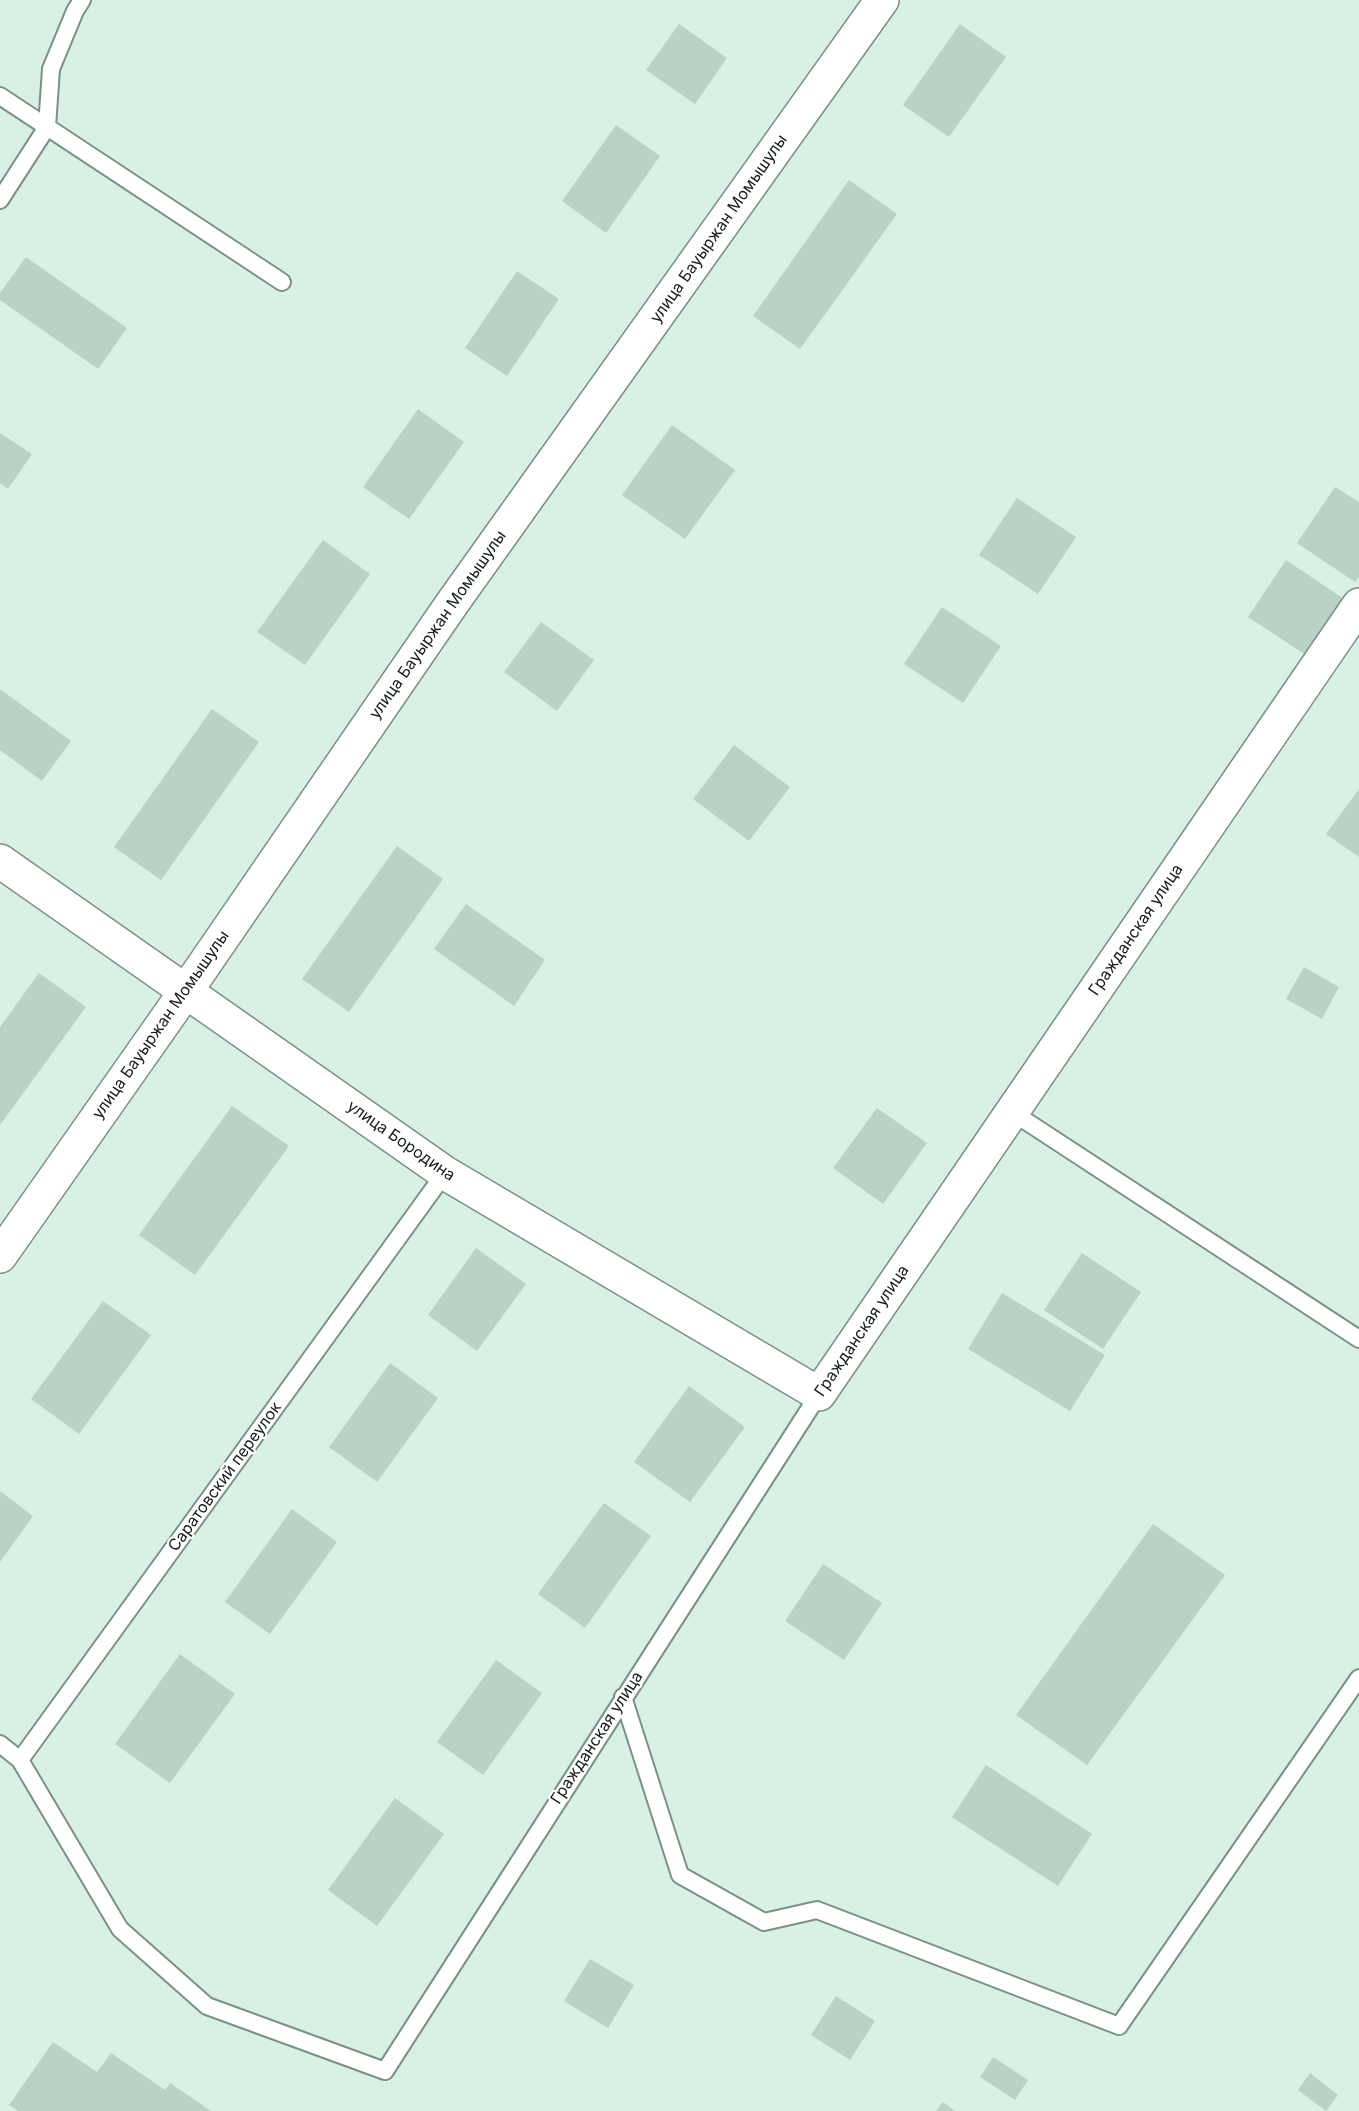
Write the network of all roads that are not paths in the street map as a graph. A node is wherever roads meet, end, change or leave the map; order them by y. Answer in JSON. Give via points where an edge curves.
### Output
{"nodes":[{"id":1,"x":82,"y":0,"type":"edge"},
{"id":2,"x":882,"y":0,"type":"edge"},
{"id":3,"x":0,"y":96,"type":"edge"},
{"id":4,"x":47,"y":127,"type":"junction"},
{"id":5,"x":0,"y":200,"type":"edge"},
{"id":6,"x":282,"y":282,"type":"dead end"},
{"id":7,"x":1359,"y":605,"type":"edge"},
{"id":8,"x":0,"y":861,"type":"edge"},
{"id":9,"x":186,"y":991,"type":"junction"},
{"id":10,"x":1012,"y":1112,"type":"junction"},
{"id":11,"x":445,"y":1173,"type":"junction"},
{"id":12,"x":0,"y":1256,"type":"edge"},
{"id":13,"x":1359,"y":1339,"type":"edge"},
{"id":14,"x":819,"y":1394,"type":"junction"},
{"id":15,"x":1359,"y":1678,"type":"edge"},
{"id":16,"x":623,"y":1697,"type":"junction"},
{"id":17,"x":0,"y":1744,"type":"edge"},
{"id":18,"x":20,"y":1760,"type":"junction"}],
"edges":[{"from":1,"to":4,"type":"lane","via":[[51,69]]},
{"from":2,"to":9,"type":"street","name":"улица Бауыржан Момышулы","via":[[451,605]]},
{"from":3,"to":4,"type":"lane"},
{"from":4,"to":5,"type":"lane"},
{"from":4,"to":6,"type":"lane"},
{"from":7,"to":10,"type":"street","name":"Гражданская улица"},
{"from":8,"to":9,"type":"street","name":"улица Бородина"},
{"from":9,"to":11,"type":"street","name":"улица Бородина"},
{"from":9,"to":12,"type":"street","name":"улица Бауыржан Момышулы"},
{"from":10,"to":13,"type":"lane"},
{"from":10,"to":14,"type":"street","name":"Гражданская улица"},
{"from":11,"to":14,"type":"street","name":"улица Бородина"},
{"from":11,"to":18,"type":"lane","name":"Саратовский переулок"},
{"from":14,"to":16,"type":"lane","name":"Гражданская улица"},
{"from":15,"to":16,"type":"lane","via":[[1119,2026],[817,1910],[764,1922],[680,1875]]},
{"from":16,"to":18,"type":"lane","name":"Гражданская улица","via":[[385,2071],[207,2006],[120,1929]]},
{"from":17,"to":18,"type":"lane"}]}
